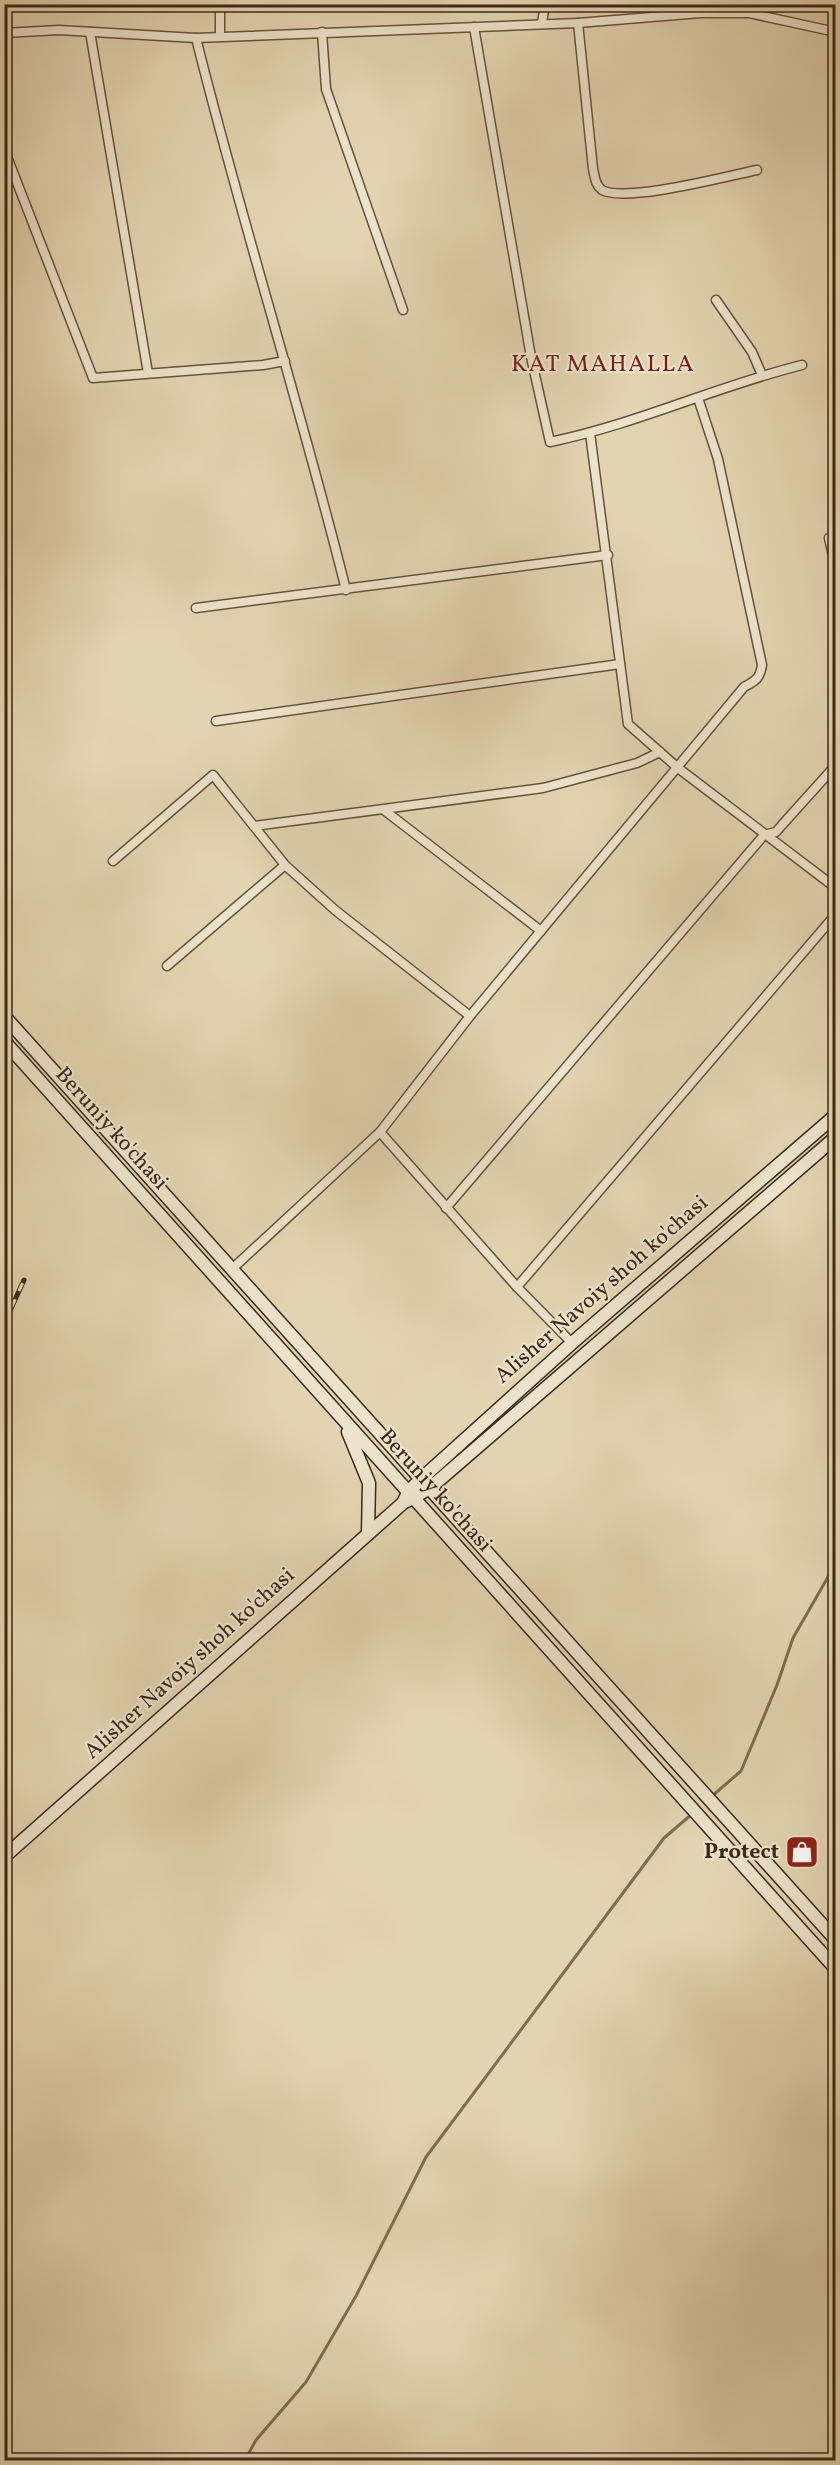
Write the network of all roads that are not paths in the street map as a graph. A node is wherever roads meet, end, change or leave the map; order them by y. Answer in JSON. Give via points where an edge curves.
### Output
{"nodes":[{"id":1,"x":220,"y":4,"type":"edge"},
{"id":2,"x":544,"y":4,"type":"edge"},
{"id":3,"x":542,"y":22,"type":"junction"},
{"id":4,"x":578,"y":23,"type":"junction"},
{"id":5,"x":474,"y":27,"type":"junction"},
{"id":6,"x":90,"y":32,"type":"junction"},
{"id":7,"x":322,"y":32,"type":"junction"},
{"id":8,"x":836,"y":32,"type":"edge"},
{"id":9,"x":4,"y":33,"type":"edge"},
{"id":10,"x":220,"y":36,"type":"junction"},
{"id":11,"x":196,"y":38,"type":"junction"},
{"id":12,"x":4,"y":149,"type":"edge"},
{"id":13,"x":758,"y":170,"type":"dead end"},
{"id":14,"x":716,"y":300,"type":"dead end"},
{"id":15,"x":403,"y":310,"type":"dead end"},
{"id":16,"x":285,"y":361,"type":"junction"},
{"id":17,"x":802,"y":365,"type":"dead end"},
{"id":18,"x":148,"y":374,"type":"junction"},
{"id":19,"x":762,"y":375,"type":"junction"},
{"id":20,"x":698,"y":398,"type":"junction"},
{"id":21,"x":590,"y":433,"type":"junction"},
{"id":22,"x":829,"y":538,"type":"dead end"},
{"id":23,"x":608,"y":555,"type":"junction"},
{"id":24,"x":836,"y":568,"type":"edge"},
{"id":25,"x":346,"y":590,"type":"junction"},
{"id":26,"x":196,"y":608,"type":"dead end"},
{"id":27,"x":620,"y":664,"type":"junction"},
{"id":28,"x":216,"y":721,"type":"dead end"},
{"id":29,"x":660,"y":752,"type":"junction"},
{"id":30,"x":836,"y":765,"type":"edge"},
{"id":31,"x":678,"y":768,"type":"junction"},
{"id":32,"x":384,"y":810,"type":"junction"},
{"id":33,"x":254,"y":826,"type":"junction"},
{"id":34,"x":764,"y":835,"type":"junction"},
{"id":35,"x":113,"y":861,"type":"dead end"},
{"id":36,"x":285,"y":865,"type":"junction"},
{"id":37,"x":836,"y":888,"type":"edge"},
{"id":38,"x":836,"y":914,"type":"edge"},
{"id":39,"x":541,"y":931,"type":"junction"},
{"id":40,"x":167,"y":966,"type":"dead end"},
{"id":41,"x":4,"y":1016,"type":"edge"},
{"id":42,"x":470,"y":1016,"type":"junction"},
{"id":43,"x":4,"y":1041,"type":"edge"},
{"id":44,"x":836,"y":1115,"type":"edge"},
{"id":45,"x":380,"y":1132,"type":"junction"},
{"id":46,"x":836,"y":1137,"type":"edge"},
{"id":47,"x":446,"y":1208,"type":"junction"},
{"id":48,"x":232,"y":1269,"type":"junction"},
{"id":49,"x":517,"y":1287,"type":"junction"},
{"id":50,"x":572,"y":1343,"type":"junction"},
{"id":51,"x":342,"y":1420,"type":"junction"},
{"id":52,"x":425,"y":1483,"type":"junction"},
{"id":53,"x":409,"y":1498,"type":"junction"},
{"id":54,"x":368,"y":1534,"type":"junction"},
{"id":55,"x":4,"y":1857,"type":"edge"},
{"id":56,"x":803,"y":1904,"type":"junction"},
{"id":57,"x":789,"y":1917,"type":"junction"},
{"id":58,"x":836,"y":1940,"type":"edge"},
{"id":59,"x":836,"y":1969,"type":"edge"}],
"edges":[{"from":1,"to":10,"type":"street"},
{"from":2,"to":3,"type":"street"},
{"from":3,"to":4,"type":"street"},
{"from":3,"to":5,"type":"street"},
{"from":4,"to":8,"type":"street","via":[[749,13]]},
{"from":4,"to":13,"type":"street","via":[[593,169],[600,189],[612,193],[666,189]]},
{"from":5,"to":7,"type":"street"},
{"from":5,"to":21,"type":"street","via":[[531,357],[550,442]]},
{"from":6,"to":9,"type":"street"},
{"from":6,"to":11,"type":"street"},
{"from":6,"to":18,"type":"street"},
{"from":7,"to":10,"type":"street"},
{"from":7,"to":15,"type":"street","via":[[326,89]]},
{"from":10,"to":11,"type":"street"},
{"from":11,"to":16,"type":"street"},
{"from":12,"to":18,"type":"street","via":[[93,378]]},
{"from":14,"to":19,"type":"street","via":[[752,352]]},
{"from":16,"to":18,"type":"street"},
{"from":16,"to":25,"type":"street"},
{"from":17,"to":19,"type":"street"},
{"from":19,"to":20,"type":"street"},
{"from":20,"to":21,"type":"street"},
{"from":20,"to":31,"type":"street","via":[[718,459],[762,665],[758,680],[744,687]]},
{"from":21,"to":23,"type":"street"},
{"from":22,"to":24,"type":"street"},
{"from":23,"to":25,"type":"street"},
{"from":23,"to":27,"type":"street"},
{"from":25,"to":26,"type":"street"},
{"from":27,"to":28,"type":"street"},
{"from":27,"to":29,"type":"street","via":[[628,724]]},
{"from":29,"to":31,"type":"street"},
{"from":29,"to":32,"type":"street","via":[[637,763],[543,788]]},
{"from":30,"to":34,"type":"street","via":[[776,832]]},
{"from":31,"to":34,"type":"street"},
{"from":31,"to":39,"type":"street"},
{"from":32,"to":33,"type":"street"},
{"from":32,"to":39,"type":"street"},
{"from":33,"to":35,"type":"street","via":[[213,775]]},
{"from":33,"to":36,"type":"street"},
{"from":34,"to":37,"type":"street"},
{"from":34,"to":47,"type":"street"},
{"from":36,"to":40,"type":"street"},
{"from":36,"to":42,"type":"street","via":[[335,910]]},
{"from":38,"to":49,"type":"street"},
{"from":39,"to":42,"type":"street"},
{"from":41,"to":48,"type":"main road","name":"Beruniy ko'chasi"},
{"from":42,"to":45,"type":"street"},
{"from":43,"to":51,"type":"main road","name":"Beruniy ko'chasi"},
{"from":44,"to":50,"type":"main road","name":"Alisher Navoiy shoh ko'chasi"},
{"from":45,"to":47,"type":"street"},
{"from":45,"to":48,"type":"street"},
{"from":46,"to":52,"type":"main road","name":"Alisher Navoiy shoh ko'chasi"},
{"from":47,"to":49,"type":"street"},
{"from":48,"to":52,"type":"main road","name":"Beruniy ko'chasi"},
{"from":49,"to":50,"type":"street"},
{"from":50,"to":52,"type":"main road","name":"Alisher Navoiy shoh ko'chasi"},
{"from":51,"to":53,"type":"main road","name":"Beruniy ko'chasi"},
{"from":51,"to":54,"type":"main road","via":[[369,1483]]},
{"from":52,"to":53,"type":"main road","name":"Alisher Navoiy shoh ko'chasi"},
{"from":52,"to":56,"type":"main road","name":"Beruniy ko'chasi"},
{"from":53,"to":54,"type":"main road","name":"Alisher Navoiy shoh ko'chasi"},
{"from":53,"to":57,"type":"main road","name":"Beruniy ko'chasi"},
{"from":54,"to":55,"type":"main road","name":"Alisher Navoiy shoh ko'chasi"},
{"from":56,"to":57,"type":"main road"},
{"from":56,"to":58,"type":"main road","name":"Beruniy ko'chasi"},
{"from":57,"to":59,"type":"main road","name":"Beruniy ko'chasi"}]}
